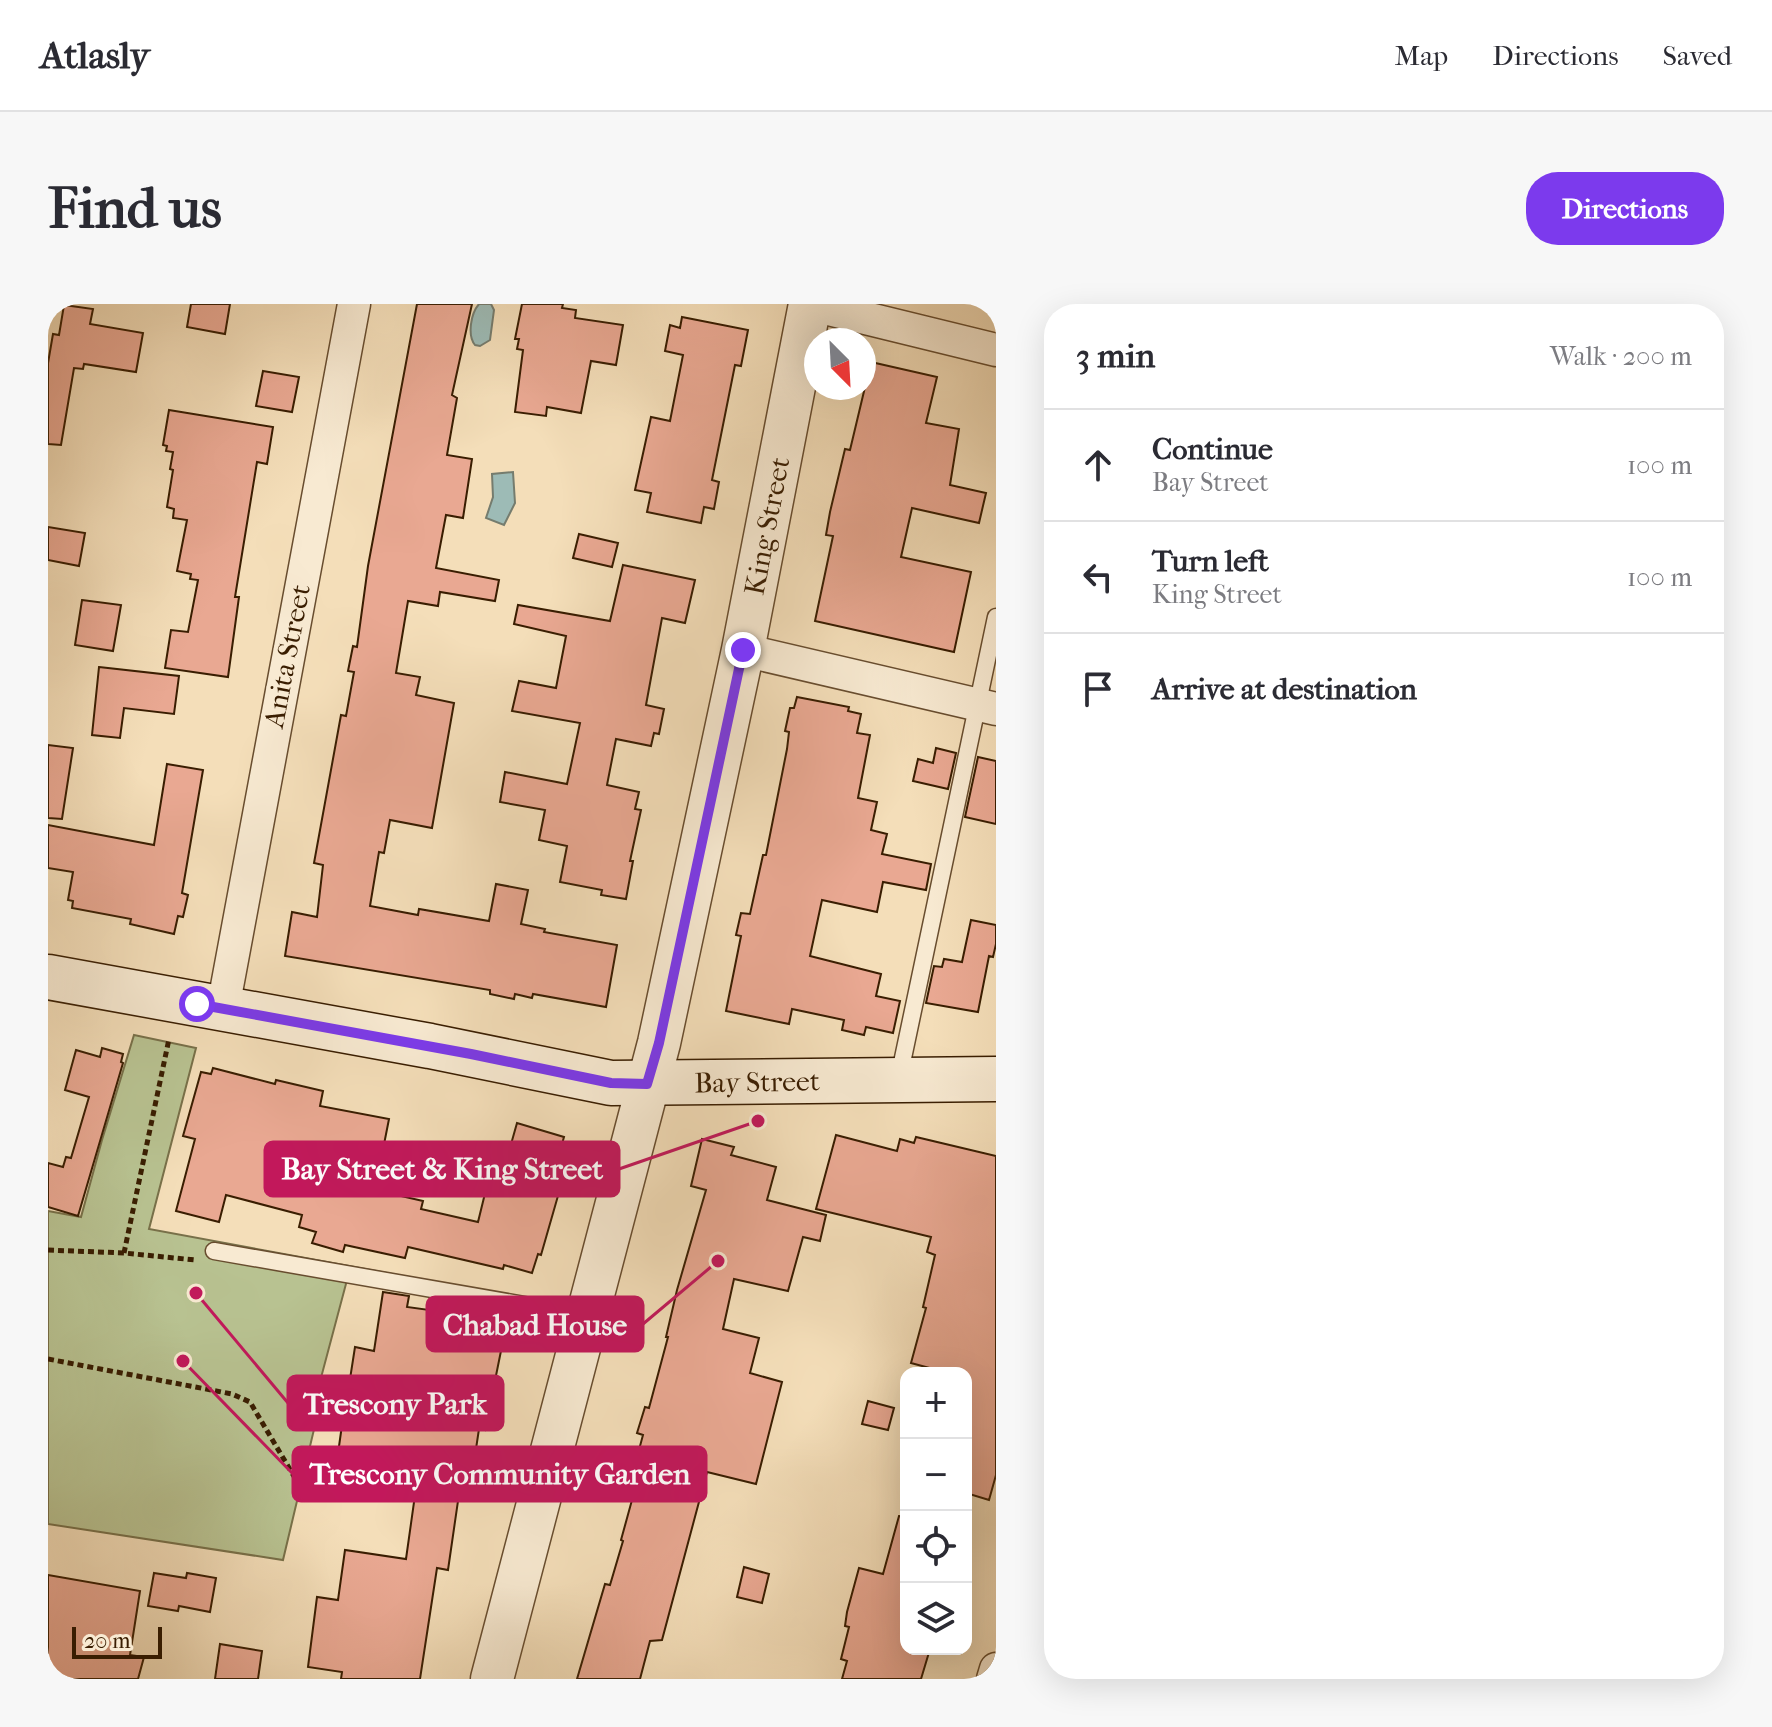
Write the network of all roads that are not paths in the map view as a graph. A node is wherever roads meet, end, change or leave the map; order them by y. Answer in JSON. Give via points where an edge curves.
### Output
{"nodes":[{"id":1,"x":354,"y":304,"type":"edge"},
{"id":2,"x":809,"y":304,"type":"edge"},
{"id":3,"x":996,"y":350,"type":"edge"},
{"id":4,"x":996,"y":617,"type":"edge"},
{"id":5,"x":743,"y":650,"type":"junction"},
{"id":6,"x":986,"y":707,"type":"edge"},
{"id":7,"x":48,"y":977,"type":"edge"},
{"id":8,"x":223,"y":1008,"type":"junction"},
{"id":9,"x":899,"y":1079,"type":"junction"},
{"id":10,"x":996,"y":1079,"type":"edge"},
{"id":11,"x":647,"y":1084,"type":"junction"},
{"id":12,"x":214,"y":1251,"type":"road end"},
{"id":13,"x":587,"y":1310,"type":"junction"},
{"id":14,"x":996,"y":1669,"type":"edge"},
{"id":15,"x":492,"y":1679,"type":"edge"},
{"id":16,"x":993,"y":1679,"type":"edge"}],
"edges":[{"from":1,"to":8,"type":"street","name":"Anita Street"},
{"from":2,"to":3,"type":"street"},
{"from":2,"to":5,"type":"street","name":"King Street"},
{"from":4,"to":6,"type":"lane"},
{"from":5,"to":6,"type":"street"},
{"from":5,"to":11,"type":"street","name":"King Street"},
{"from":6,"to":9,"type":"lane"},
{"from":7,"to":8,"type":"main road","name":"Bay Street"},
{"from":8,"to":11,"type":"main road","name":"Bay Street","via":[[611,1083]]},
{"from":9,"to":10,"type":"main road","name":"Bay Street"},
{"from":9,"to":11,"type":"main road","name":"Bay Street"},
{"from":11,"to":13,"type":"street","name":"King Street"},
{"from":12,"to":13,"type":"lane","via":[[553,1310]]},
{"from":13,"to":15,"type":"street","name":"King Street"},
{"from":14,"to":16,"type":"street"}]}
